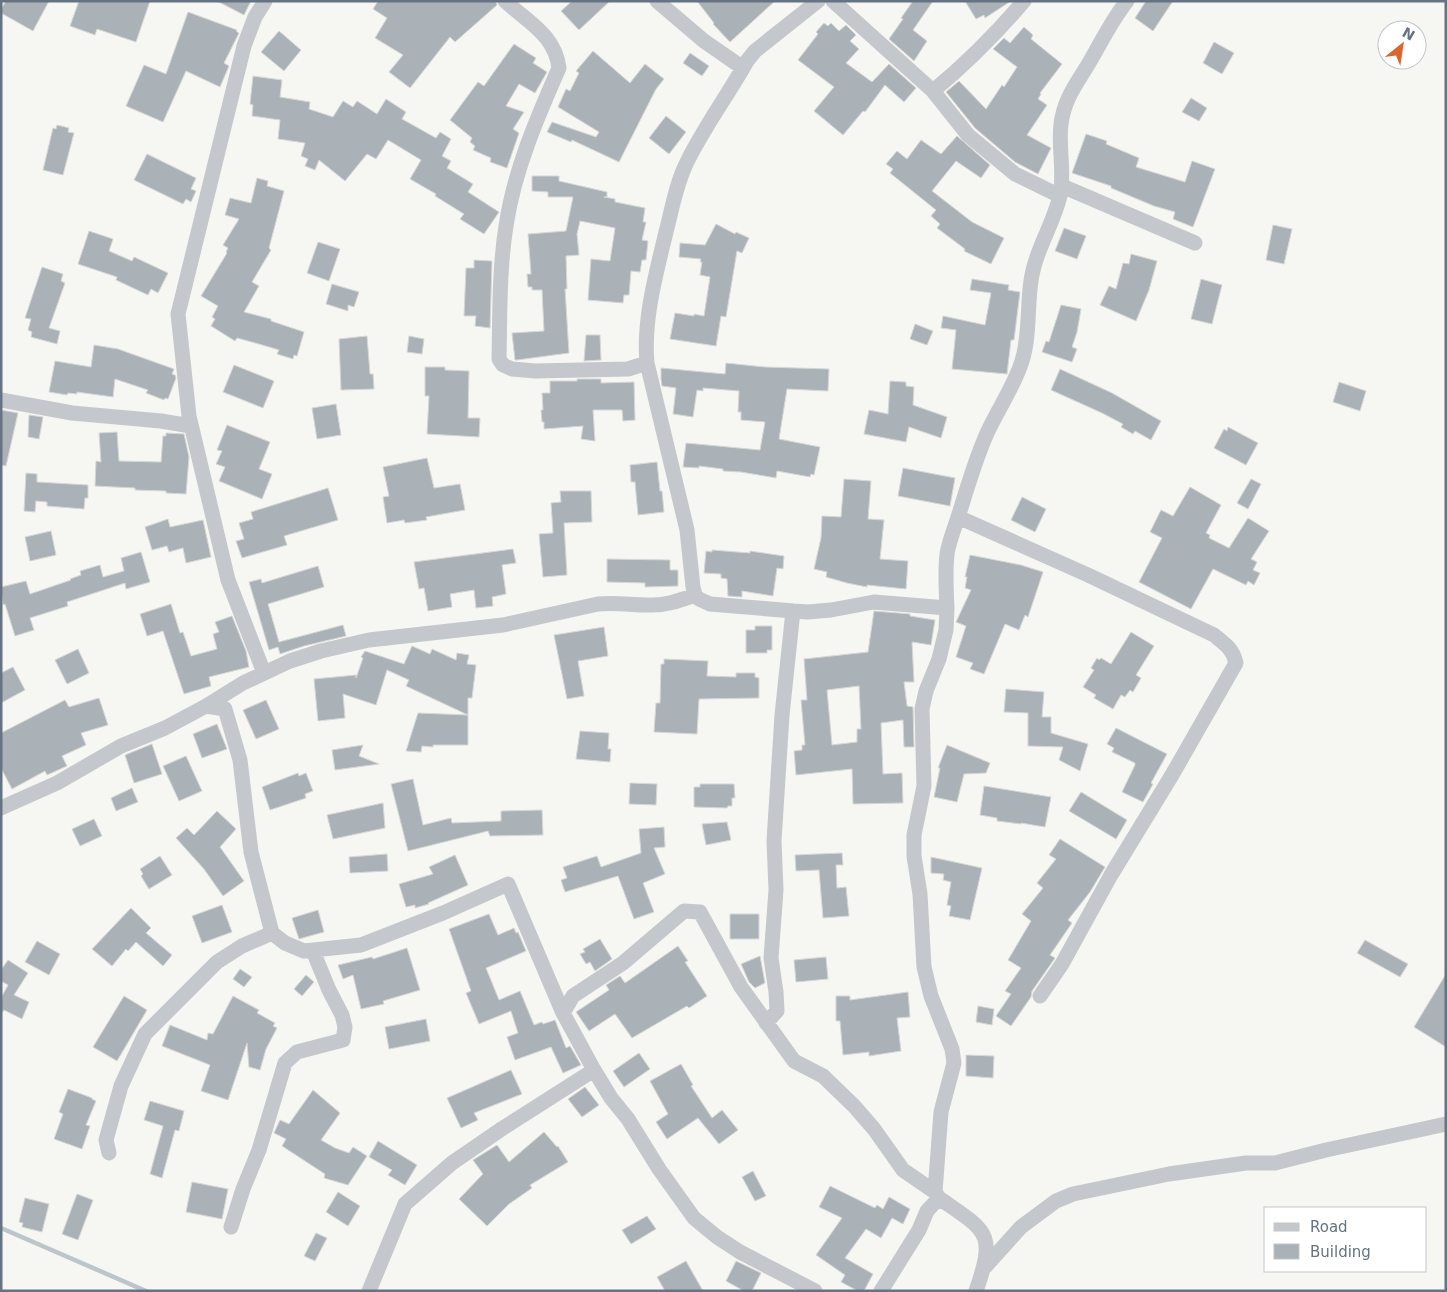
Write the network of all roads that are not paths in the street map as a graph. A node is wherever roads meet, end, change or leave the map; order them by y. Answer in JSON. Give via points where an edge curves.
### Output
{"nodes":[{"id":1,"x":265,"y":1,"type":"edge"},
{"id":2,"x":506,"y":1,"type":"edge"},
{"id":3,"x":657,"y":1,"type":"edge"},
{"id":4,"x":818,"y":1,"type":"edge"},
{"id":5,"x":833,"y":1,"type":"edge"},
{"id":6,"x":1024,"y":1,"type":"edge"},
{"id":7,"x":1127,"y":1,"type":"edge"},
{"id":8,"x":743,"y":68,"type":"junction"},
{"id":9,"x":933,"y":91,"type":"junction"},
{"id":10,"x":1061,"y":191,"type":"junction"},
{"id":11,"x":1195,"y":244,"type":"dead end"},
{"id":12,"x":647,"y":363,"type":"junction"},
{"id":13,"x":1,"y":400,"type":"edge"},
{"id":14,"x":191,"y":426,"type":"junction"},
{"id":15,"x":958,"y":517,"type":"junction"},
{"id":16,"x":695,"y":595,"type":"junction"},
{"id":17,"x":947,"y":608,"type":"junction"},
{"id":18,"x":793,"y":611,"type":"junction"},
{"id":19,"x":264,"y":673,"type":"junction"},
{"id":20,"x":206,"y":706,"type":"junction"},
{"id":21,"x":1,"y":808,"type":"edge"},
{"id":22,"x":272,"y":933,"type":"junction"},
{"id":23,"x":313,"y":950,"type":"junction"},
{"id":24,"x":1040,"y":996,"type":"dead end"},
{"id":25,"x":563,"y":1013,"type":"junction"},
{"id":26,"x":766,"y":1023,"type":"junction"},
{"id":27,"x":594,"y":1070,"type":"junction"},
{"id":28,"x":1446,"y":1124,"type":"edge"},
{"id":29,"x":109,"y":1153,"type":"dead end"},
{"id":30,"x":937,"y":1195,"type":"junction"},
{"id":31,"x":231,"y":1228,"type":"dead end"},
{"id":32,"x":984,"y":1268,"type":"junction"},
{"id":33,"x":369,"y":1291,"type":"edge"},
{"id":34,"x":815,"y":1291,"type":"edge"},
{"id":35,"x":881,"y":1291,"type":"edge"},
{"id":36,"x":976,"y":1291,"type":"edge"}],
"edges":[{"from":1,"to":14,"type":"street","via":[[244,46],[178,314]]},
{"from":2,"to":12,"type":"street","via":[[549,40],[558,54],[559,68],[520,164],[506,226],[499,359],[512,369],[535,371],[628,369]]},
{"from":3,"to":8,"type":"street","via":[[704,41]]},
{"from":4,"to":8,"type":"street","via":[[755,51]]},
{"from":5,"to":9,"type":"street"},
{"from":6,"to":9,"type":"street","via":[[967,63]]},
{"from":7,"to":10,"type":"street","via":[[1113,19],[1066,104],[1060,138]]},
{"from":8,"to":12,"type":"street","via":[[686,164],[675,196],[654,284]]},
{"from":9,"to":10,"type":"street","via":[[968,135],[1002,164],[1015,174]]},
{"from":10,"to":11,"type":"street"},
{"from":10,"to":15,"type":"street","via":[[1031,279],[1023,359],[988,431]]},
{"from":12,"to":16,"type":"street","via":[[687,530]]},
{"from":13,"to":14,"type":"street","via":[[72,413]]},
{"from":14,"to":19,"type":"street","via":[[228,580]]},
{"from":15,"to":17,"type":"street","via":[[947,554]]},
{"from":15,"to":24,"type":"street","via":[[1214,635],[1229,647],[1236,663],[1062,964]]},
{"from":16,"to":18,"type":"street","via":[[710,604]]},
{"from":16,"to":19,"type":"street","via":[[651,606],[611,602],[503,625],[369,640],[321,651]]},
{"from":17,"to":18,"type":"street","via":[[874,602],[831,610]]},
{"from":17,"to":30,"type":"street","via":[[946,630],[922,709],[924,786],[914,835],[924,967],[931,996],[952,1049],[954,1064],[941,1112]]},
{"from":18,"to":26,"type":"street","via":[[774,840],[776,890],[771,958],[777,1011]]},
{"from":19,"to":20,"type":"street"},
{"from":20,"to":21,"type":"street","via":[[166,728],[121,746],[57,783]]},
{"from":20,"to":22,"type":"street","via":[[225,709],[233,734],[240,760],[251,852]]},
{"from":22,"to":23,"type":"street","via":[[304,951]]},
{"from":22,"to":29,"type":"street","via":[[216,962],[145,1034],[121,1086],[106,1140]]},
{"from":23,"to":25,"type":"street","via":[[361,945],[508,884]]},
{"from":23,"to":31,"type":"street","via":[[342,1015],[345,1027],[343,1040],[297,1052],[285,1063]]},
{"from":25,"to":26,"type":"street","via":[[573,996],[623,963],[684,911],[700,912],[740,987]]},
{"from":25,"to":27,"type":"street"},
{"from":26,"to":30,"type":"street","via":[[794,1061],[823,1076],[874,1129],[903,1170]]},
{"from":27,"to":33,"type":"street","via":[[452,1163],[405,1204]]},
{"from":27,"to":34,"type":"street","via":[[694,1218],[740,1252]]},
{"from":28,"to":32,"type":"street","via":[[1275,1163],[1246,1163],[1169,1174],[1073,1194],[1056,1201],[1021,1227]]},
{"from":30,"to":32,"type":"street","via":[[982,1230],[987,1253]]},
{"from":30,"to":35,"type":"street"},
{"from":32,"to":36,"type":"street"}]}
